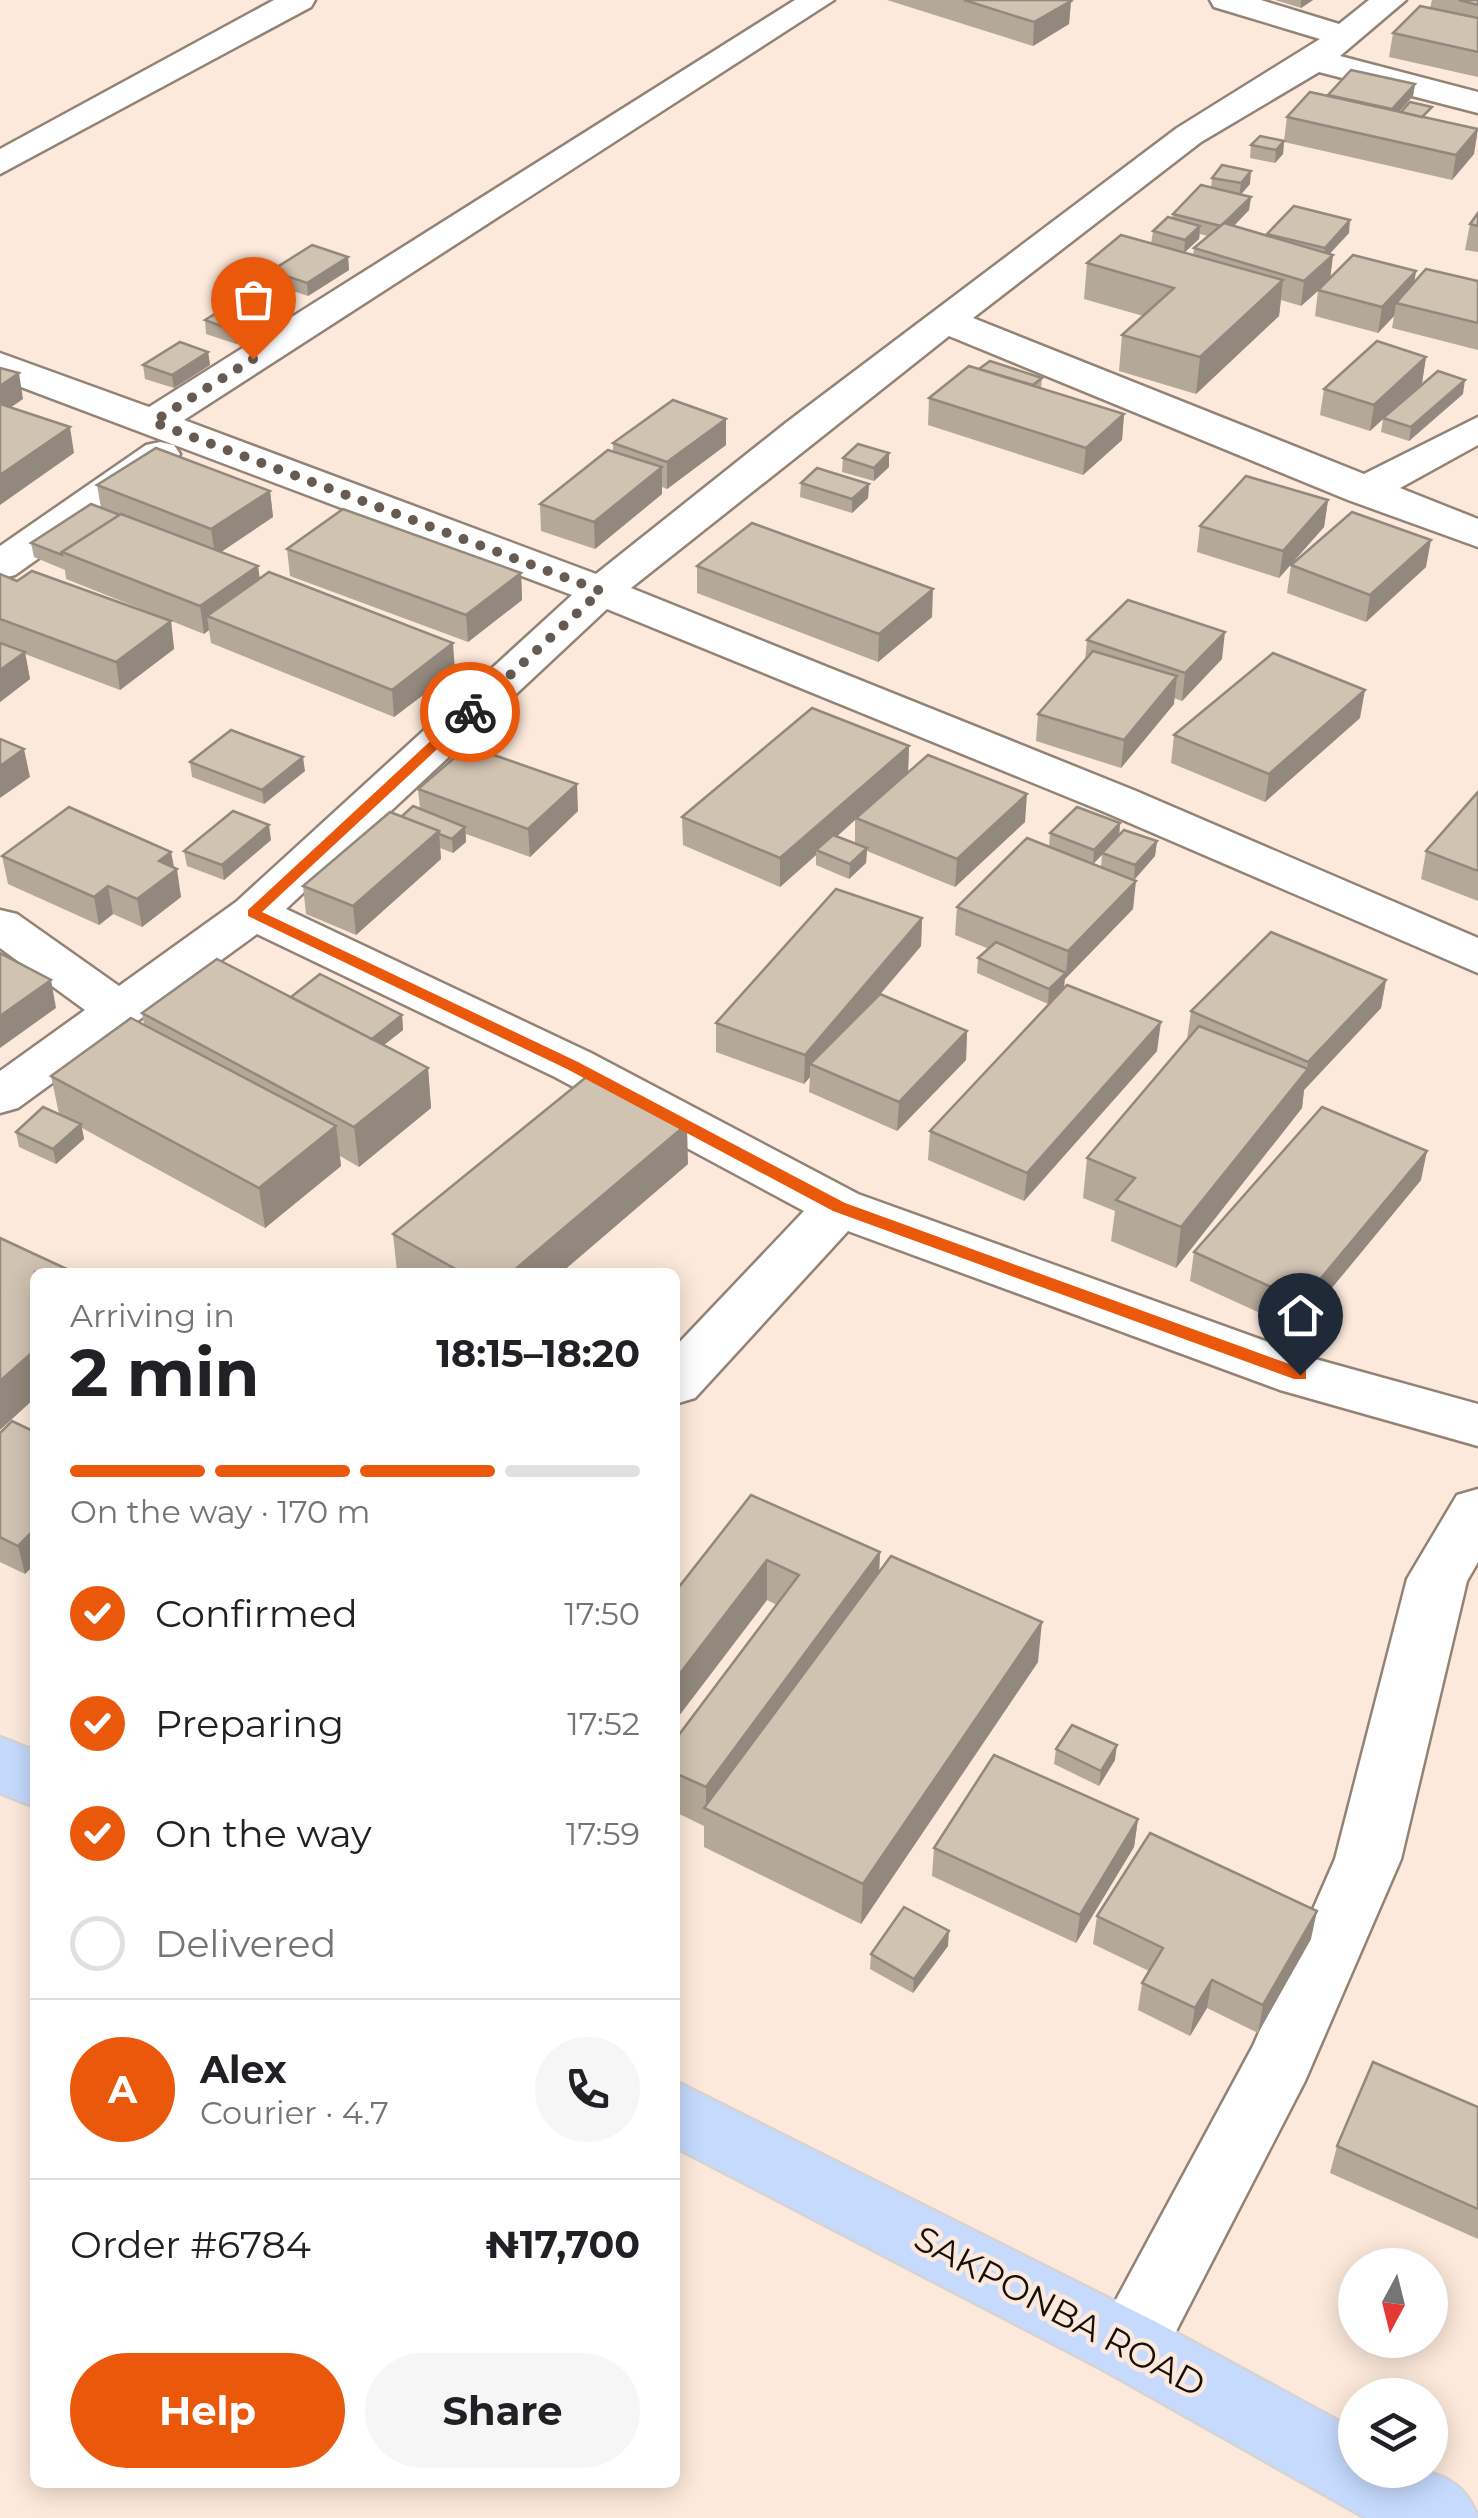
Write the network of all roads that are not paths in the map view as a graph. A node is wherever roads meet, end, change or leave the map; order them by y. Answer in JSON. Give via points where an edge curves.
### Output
{"nodes":[{"id":1,"x":300,"y":0,"type":"edge"},
{"id":2,"x":818,"y":0,"type":"edge"},
{"id":3,"x":1226,"y":0,"type":"edge"},
{"id":4,"x":1390,"y":0,"type":"edge"},
{"id":5,"x":1330,"y":48,"type":"junction"},
{"id":6,"x":1478,"y":103,"type":"edge"},
{"id":7,"x":0,"y":163,"type":"edge"},
{"id":8,"x":945,"y":321,"type":"junction"},
{"id":9,"x":0,"y":365,"type":"edge"},
{"id":10,"x":170,"y":429,"type":"junction"},
{"id":11,"x":1478,"y":429,"type":"edge"},
{"id":12,"x":1363,"y":491,"type":"junction"},
{"id":13,"x":1478,"y":534,"type":"edge"},
{"id":14,"x":0,"y":566,"type":"edge"},
{"id":15,"x":601,"y":591,"type":"junction"},
{"id":16,"x":253,"y":913,"type":"junction"},
{"id":17,"x":0,"y":926,"type":"edge"},
{"id":18,"x":1478,"y":957,"type":"edge"},
{"id":19,"x":119,"y":1010,"type":"junction"},
{"id":20,"x":0,"y":1096,"type":"edge"},
{"id":21,"x":839,"y":1207,"type":"junction"},
{"id":22,"x":680,"y":1378,"type":"edge"},
{"id":23,"x":1478,"y":1425,"type":"edge"},
{"id":24,"x":1478,"y":1511,"type":"edge"},
{"id":25,"x":0,"y":1763,"type":"edge"},
{"id":26,"x":30,"y":1778,"type":"edge"},
{"id":27,"x":680,"y":2115,"type":"edge"},
{"id":28,"x":1130,"y":2346,"type":"junction"},
{"id":29,"x":1440,"y":2518,"type":"edge"}],
"edges":[{"from":1,"to":7,"type":"street"},
{"from":2,"to":10,"type":"street"},
{"from":3,"to":5,"type":"street"},
{"from":4,"to":5,"type":"street"},
{"from":5,"to":6,"type":"street"},
{"from":5,"to":8,"type":"street","via":[[1190,135]]},
{"from":8,"to":12,"type":"street"},
{"from":8,"to":15,"type":"street"},
{"from":9,"to":10,"type":"street"},
{"from":10,"to":14,"type":"street"},
{"from":10,"to":15,"type":"street"},
{"from":11,"to":12,"type":"street"},
{"from":12,"to":13,"type":"street"},
{"from":15,"to":16,"type":"street"},
{"from":15,"to":18,"type":"street","via":[[1119,801]]},
{"from":16,"to":19,"type":"street"},
{"from":16,"to":21,"type":"street","via":[[573,1065]]},
{"from":17,"to":19,"type":"street"},
{"from":19,"to":20,"type":"street"},
{"from":21,"to":22,"type":"street"},
{"from":21,"to":23,"type":"street","via":[[1300,1375]]},
{"from":24,"to":28,"type":"street","via":[[1437,1579],[1368,1859],[1281,2060]]},
{"from":25,"to":26,"type":"main road"},
{"from":27,"to":28,"type":"main road","name":"SAKPONBA ROAD"},
{"from":28,"to":29,"type":"main road","name":"SAKPONBA ROAD"}]}
